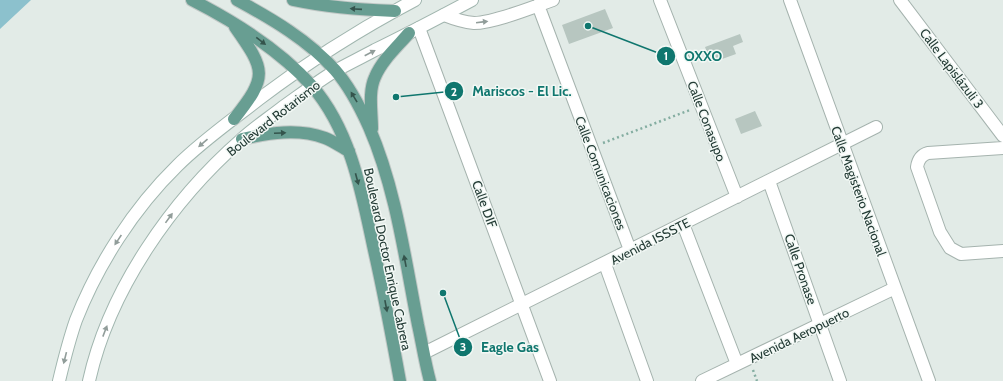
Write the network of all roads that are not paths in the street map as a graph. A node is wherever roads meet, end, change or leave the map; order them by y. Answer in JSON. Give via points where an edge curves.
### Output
{"nodes":[{"id":1,"x":192,"y":0,"type":"edge"},
{"id":2,"x":237,"y":0,"type":"edge"},
{"id":3,"x":293,"y":0,"type":"edge"},
{"id":4,"x":415,"y":0,"type":"edge"},
{"id":5,"x":472,"y":0,"type":"edge"},
{"id":6,"x":553,"y":0,"type":"edge"},
{"id":7,"x":660,"y":0,"type":"edge"},
{"id":8,"x":790,"y":0,"type":"edge"},
{"id":9,"x":900,"y":0,"type":"edge"},
{"id":10,"x":538,"y":5,"type":"junction"},
{"id":11,"x":395,"y":11,"type":"junction"},
{"id":12,"x":444,"y":15,"type":"junction"},
{"id":13,"x":231,"y":21,"type":"junction"},
{"id":14,"x":414,"y":30,"type":"junction"},
{"id":15,"x":321,"y":56,"type":"junction"},
{"id":16,"x":297,"y":71,"type":"junction"},
{"id":17,"x":336,"y":71,"type":"junction"},
{"id":18,"x":312,"y":86,"type":"junction"},
{"id":19,"x":234,"y":119,"type":"junction"},
{"id":20,"x":876,"y":128,"type":"dead end"},
{"id":21,"x":373,"y":136,"type":"junction"},
{"id":22,"x":1003,"y":136,"type":"edge"},
{"id":23,"x":242,"y":139,"type":"junction"},
{"id":24,"x":842,"y":144,"type":"junction"},
{"id":25,"x":1003,"y":148,"type":"edge"},
{"id":26,"x":349,"y":151,"type":"junction"},
{"id":27,"x":769,"y":180,"type":"junction"},
{"id":28,"x":736,"y":197,"type":"junction"},
{"id":29,"x":683,"y":224,"type":"junction"},
{"id":30,"x":630,"y":250,"type":"junction"},
{"id":31,"x":1003,"y":251,"type":"edge"},
{"id":32,"x":605,"y":264,"type":"junction"},
{"id":33,"x":895,"y":288,"type":"junction"},
{"id":34,"x":522,"y":304,"type":"junction"},
{"id":35,"x":820,"y":325,"type":"junction"},
{"id":36,"x":424,"y":353,"type":"junction"},
{"id":37,"x":737,"y":364,"type":"junction"},
{"id":38,"x":59,"y":381,"type":"edge"},
{"id":39,"x":89,"y":381,"type":"edge"},
{"id":40,"x":400,"y":381,"type":"edge"},
{"id":41,"x":430,"y":381,"type":"edge"},
{"id":42,"x":550,"y":381,"type":"edge"},
{"id":43,"x":646,"y":381,"type":"edge"},
{"id":44,"x":702,"y":381,"type":"edge"},
{"id":45,"x":840,"y":381,"type":"edge"},
{"id":46,"x":929,"y":381,"type":"edge"}],
"edges":[{"from":1,"to":13,"type":"main road","name":"Boulevard Doctor Enrique Cabrera"},
{"from":2,"to":15,"type":"main road","name":"Boulevard Doctor Enrique Cabrera","via":[[294,34]]},
{"from":11,"to":3,"type":"main road","one_way":true,"via":[[346,8]]},
{"from":4,"to":11,"type":"street","name":"Boulevard Rotarismo"},
{"from":5,"to":12,"type":"street","name":"Boulevard Rotarismo"},
{"from":6,"to":10,"type":"street"},
{"from":7,"to":28,"type":"street","name":"Calle Conasupo"},
{"from":8,"to":24,"type":"street","name":"Calle Magisterio Nacional"},
{"from":9,"to":22,"type":"street","name":"Calle Lapislázuli 3"},
{"from":12,"to":10,"type":"street","one_way":true,"via":[[475,23]]},
{"from":10,"to":30,"type":"street","name":"Calle Comunicaciones"},
{"from":11,"to":15,"type":"street","name":"Boulevard Rotarismo"},
{"from":12,"to":14,"type":"street","name":"Boulevard Rotarismo"},
{"from":13,"to":16,"type":"main road","name":"Boulevard Doctor Enrique Cabrera","one_way":true,"via":[[254,35]]},
{"from":13,"to":19,"type":"main road","via":[[254,54],[259,73],[258,84]]},
{"from":17,"to":14,"type":"street","name":"Boulevard Rotarismo","one_way":true},
{"from":14,"to":21,"type":"main road","via":[[380,67],[375,76],[372,95]]},
{"from":14,"to":34,"type":"street","name":"Calle DIF"},
{"from":15,"to":16,"type":"street","name":"Boulevard Rotarismo"},
{"from":15,"to":17,"type":"main road","name":"Boulevard Doctor Enrique Cabrera"},
{"from":16,"to":18,"type":"main road","name":"Boulevard Doctor Enrique Cabrera"},
{"from":16,"to":19,"type":"street","name":"Boulevard Rotarismo"},
{"from":17,"to":18,"type":"street","name":"Boulevard Rotarismo"},
{"from":21,"to":17,"type":"main road","name":"Boulevard Doctor Enrique Cabrera","one_way":true,"via":[[355,97]]},
{"from":18,"to":23,"type":"street","name":"Boulevard Rotarismo"},
{"from":18,"to":26,"type":"main road","name":"Boulevard Doctor Enrique Cabrera","via":[[336,121]]},
{"from":19,"to":38,"type":"street","name":"Boulevard Rotarismo","one_way":true,"via":[[211,136],[167,177],[137,212],[115,244],[76,320]]},
{"from":20,"to":24,"type":"street","name":"Avenida ISSSTE"},
{"from":36,"to":21,"type":"main road","name":"Boulevard Doctor Enrique Cabrera","one_way":true,"via":[[389,187]]},
{"from":23,"to":26,"type":"main road","one_way":true,"via":[[278,132],[309,134],[325,138]]},
{"from":39,"to":23,"type":"street","name":"Boulevard Rotarismo","one_way":true,"via":[[97,352],[123,287],[143,254],[180,203]]},
{"from":24,"to":27,"type":"street","name":"Avenida ISSSTE"},
{"from":24,"to":33,"type":"street","name":"Calle Magisterio Nacional"},
{"from":25,"to":31,"type":"street","via":[[928,153],[920,158],[917,167],[946,243],[961,254]]},
{"from":26,"to":40,"type":"main road","name":"Boulevard Doctor Enrique Cabrera","one_way":true,"via":[[367,213]]},
{"from":27,"to":28,"type":"street","name":"Avenida ISSSTE"},
{"from":27,"to":35,"type":"street","name":"Calle Pronase"},
{"from":28,"to":29,"type":"street","name":"Avenida ISSSTE"},
{"from":29,"to":30,"type":"street","name":"Avenida ISSSTE"},
{"from":29,"to":37,"type":"street"},
{"from":30,"to":32,"type":"street","name":"Avenida ISSSTE"},
{"from":32,"to":34,"type":"street","name":"Avenida ISSSTE"},
{"from":32,"to":43,"type":"street"},
{"from":33,"to":35,"type":"street","name":"Avenida Aeropuerto"},
{"from":33,"to":46,"type":"street","name":"Calle Magisterio Nacional"},
{"from":34,"to":36,"type":"street","name":"Avenida ISSSTE"},
{"from":34,"to":42,"type":"street","name":"Calle DIF"},
{"from":35,"to":37,"type":"street","name":"Avenida Aeropuerto"},
{"from":35,"to":45,"type":"street","name":"Calle Pronase"},
{"from":36,"to":41,"type":"main road","name":"Boulevard Doctor Enrique Cabrera"},
{"from":37,"to":44,"type":"street","name":"Avenida Aeropuerto"}]}
